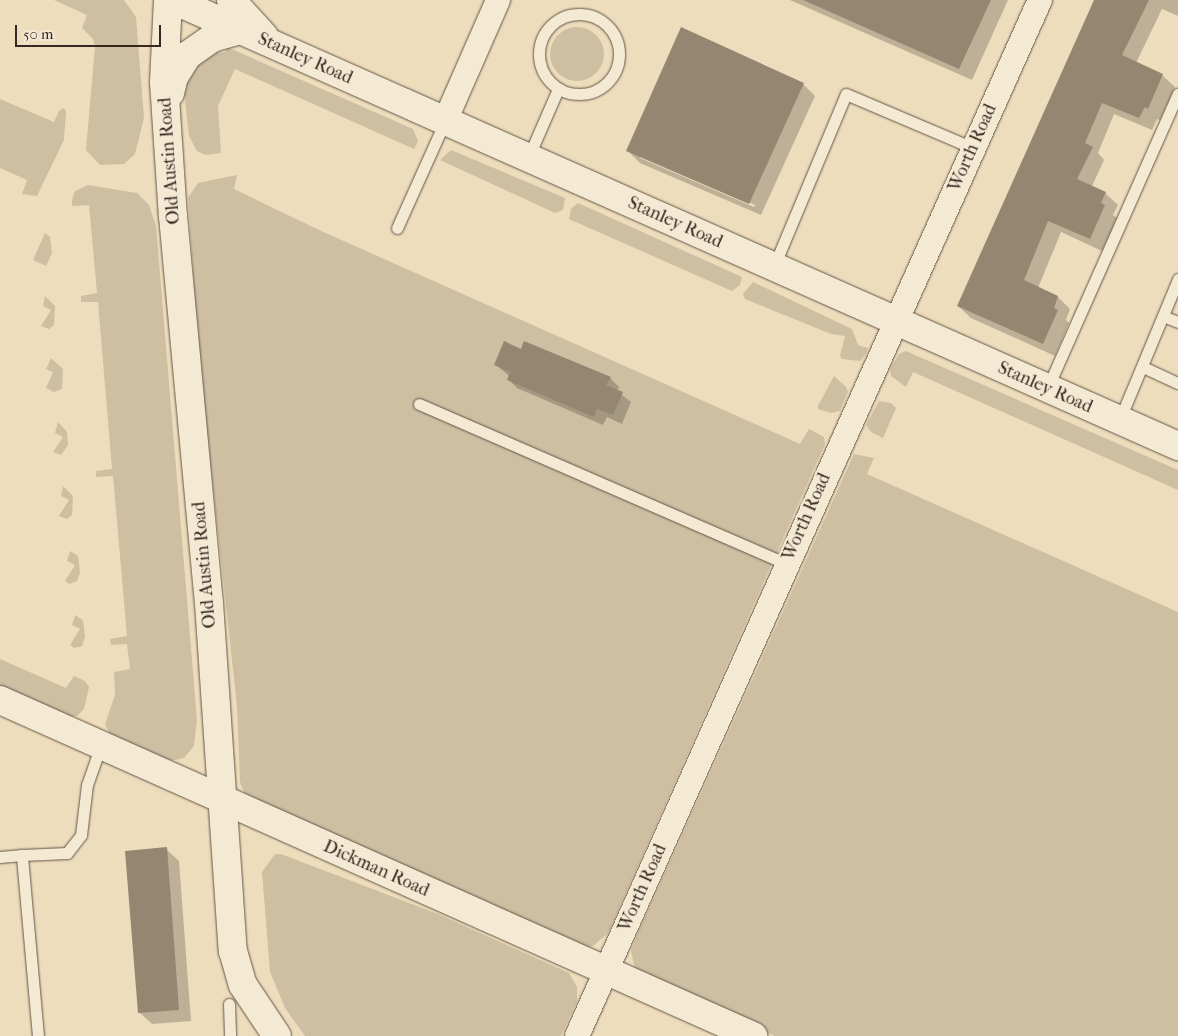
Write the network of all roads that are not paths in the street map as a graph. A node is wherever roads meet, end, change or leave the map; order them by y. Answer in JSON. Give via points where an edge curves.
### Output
{"nodes":[{"id":1,"x":148,"y":0,"type":"edge"},
{"id":2,"x":168,"y":0,"type":"edge"},
{"id":3,"x":173,"y":0,"type":"edge"},
{"id":4,"x":231,"y":0,"type":"edge"},
{"id":5,"x":498,"y":0,"type":"edge"},
{"id":6,"x":1040,"y":0,"type":"edge"},
{"id":7,"x":240,"y":30,"type":"junction"},
{"id":8,"x":272,"y":44,"type":"junction"},
{"id":9,"x":558,"y":89,"type":"junction"},
{"id":10,"x":165,"y":94,"type":"junction"},
{"id":11,"x":1178,"y":94,"type":"edge"},
{"id":12,"x":445,"y":121,"type":"junction"},
{"id":13,"x":973,"y":148,"type":"junction"},
{"id":14,"x":528,"y":158,"type":"junction"},
{"id":15,"x":397,"y":228,"type":"dead end"},
{"id":16,"x":774,"y":266,"type":"junction"},
{"id":17,"x":1178,"y":279,"type":"edge"},
{"id":18,"x":1164,"y":316,"type":"junction"},
{"id":19,"x":894,"y":321,"type":"junction"},
{"id":20,"x":1178,"y":322,"type":"edge"},
{"id":21,"x":1143,"y":367,"type":"junction"},
{"id":22,"x":1178,"y":383,"type":"edge"},
{"id":23,"x":1047,"y":389,"type":"junction"},
{"id":24,"x":419,"y":404,"type":"dead end"},
{"id":25,"x":1119,"y":421,"type":"junction"},
{"id":26,"x":1178,"y":446,"type":"edge"},
{"id":27,"x":786,"y":564,"type":"junction"},
{"id":28,"x":0,"y":700,"type":"edge"},
{"id":29,"x":102,"y":745,"type":"junction"},
{"id":30,"x":222,"y":800,"type":"junction"},
{"id":31,"x":22,"y":856,"type":"junction"},
{"id":32,"x":0,"y":857,"type":"edge"},
{"id":33,"x":607,"y":971,"type":"junction"},
{"id":34,"x":228,"y":1004,"type":"dead end"},
{"id":35,"x":38,"y":1036,"type":"edge"},
{"id":36,"x":230,"y":1036,"type":"edge"},
{"id":37,"x":277,"y":1036,"type":"edge"},
{"id":38,"x":577,"y":1036,"type":"edge"},
{"id":39,"x":753,"y":1036,"type":"edge"}],
"edges":[{"from":1,"to":10,"type":"street","name":"Old Austin Road"},
{"from":2,"to":10,"type":"street","name":"Old Austin Road"},
{"from":3,"to":7,"type":"street","name":"Stanley Road"},
{"from":4,"to":8,"type":"street"},
{"from":5,"to":12,"type":"street"},
{"from":6,"to":13,"type":"street","name":"Worth Road"},
{"from":7,"to":8,"type":"street","name":"Stanley Road"},
{"from":7,"to":10,"type":"street","via":[[212,38],[188,55]]},
{"from":8,"to":12,"type":"street","name":"Stanley Road"},
{"from":9,"to":9,"type":"lane","via":[[585,94],[603,86],[616,69],[617,42],[600,20],[576,14],[564,16],[545,33],[540,45],[541,70]]},
{"from":9,"to":14,"type":"lane"},
{"from":10,"to":30,"type":"street","name":"Old Austin Road","via":[[173,216],[209,602]]},
{"from":11,"to":23,"type":"lane"},
{"from":12,"to":14,"type":"street","name":"Stanley Road"},
{"from":12,"to":15,"type":"lane"},
{"from":13,"to":16,"type":"lane","via":[[846,94]]},
{"from":13,"to":19,"type":"street","name":"Worth Road"},
{"from":14,"to":16,"type":"street","name":"Stanley Road"},
{"from":16,"to":19,"type":"street","name":"Stanley Road"},
{"from":17,"to":18,"type":"lane"},
{"from":18,"to":20,"type":"lane"},
{"from":18,"to":21,"type":"lane"},
{"from":19,"to":23,"type":"street","name":"Stanley Road"},
{"from":19,"to":27,"type":"street","name":"Worth Road"},
{"from":21,"to":22,"type":"lane"},
{"from":21,"to":25,"type":"lane"},
{"from":23,"to":25,"type":"street","name":"Stanley Road"},
{"from":24,"to":27,"type":"lane"},
{"from":25,"to":26,"type":"street","name":"Stanley Road"},
{"from":27,"to":33,"type":"street","name":"Worth Road"},
{"from":28,"to":29,"type":"street","name":"Dickman Road"},
{"from":29,"to":30,"type":"street","name":"Dickman Road"},
{"from":29,"to":31,"type":"lane","via":[[88,785],[81,835],[67,853]]},
{"from":30,"to":33,"type":"street","name":"Dickman Road"},
{"from":30,"to":37,"type":"street","name":"Old Austin Road","via":[[233,951],[243,985]]},
{"from":31,"to":32,"type":"lane"},
{"from":31,"to":35,"type":"lane"},
{"from":33,"to":38,"type":"street","name":"Worth Road"},
{"from":33,"to":39,"type":"street","name":"Dickman Road"},
{"from":34,"to":36,"type":"lane"}]}
